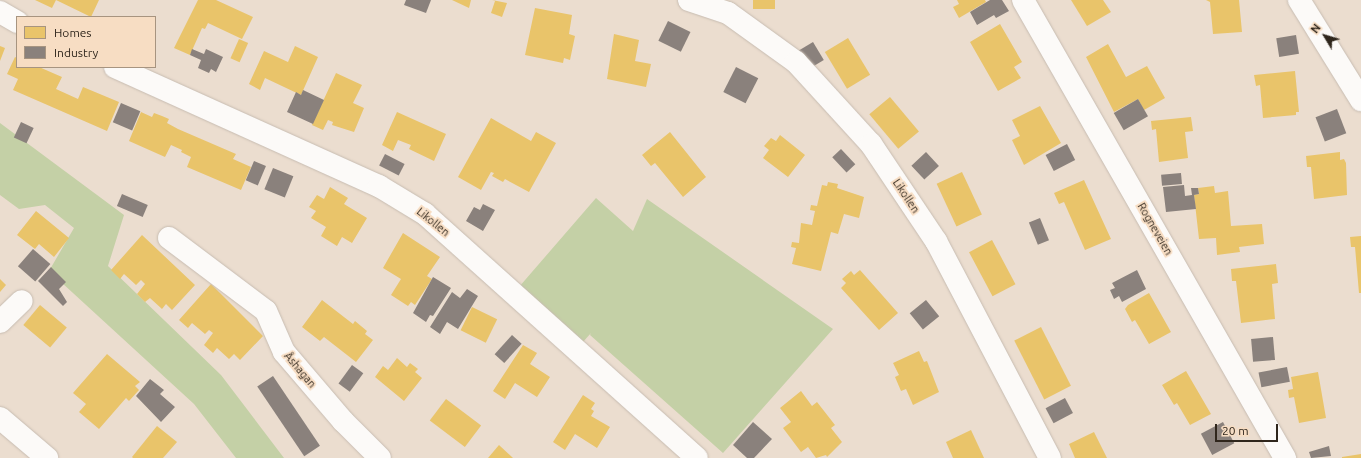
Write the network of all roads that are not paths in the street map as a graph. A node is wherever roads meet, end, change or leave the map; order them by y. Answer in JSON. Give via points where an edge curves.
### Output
{"nodes":[{"id":1,"x":689,"y":0,"type":"edge"},
{"id":2,"x":1023,"y":0,"type":"edge"},
{"id":3,"x":1299,"y":0,"type":"edge"},
{"id":4,"x":0,"y":12,"type":"edge"},
{"id":5,"x":16,"y":21,"type":"edge"},
{"id":6,"x":117,"y":68,"type":"edge"},
{"id":7,"x":1361,"y":100,"type":"edge"},
{"id":8,"x":168,"y":238,"type":"dead end"},
{"id":9,"x":22,"y":301,"type":"dead end"},
{"id":10,"x":0,"y":322,"type":"edge"},
{"id":11,"x":0,"y":418,"type":"edge"},
{"id":12,"x":47,"y":458,"type":"edge"},
{"id":13,"x":380,"y":458,"type":"edge"},
{"id":14,"x":697,"y":458,"type":"edge"},
{"id":15,"x":1050,"y":458,"type":"edge"},
{"id":16,"x":1285,"y":458,"type":"edge"}],
"edges":[{"from":1,"to":15,"type":"street","name":"Likollen","via":[[728,13],[796,62],[871,144],[936,242]]},
{"from":2,"to":16,"type":"street","name":"Rogneveien"},
{"from":3,"to":7,"type":"street"},
{"from":4,"to":5,"type":"street"},
{"from":6,"to":14,"type":"street","name":"Likollen","via":[[372,183],[425,214]]},
{"from":8,"to":13,"type":"street","name":"Åshagan","via":[[266,311],[284,352],[343,421]]},
{"from":9,"to":10,"type":"street"},
{"from":11,"to":12,"type":"street"}]}
